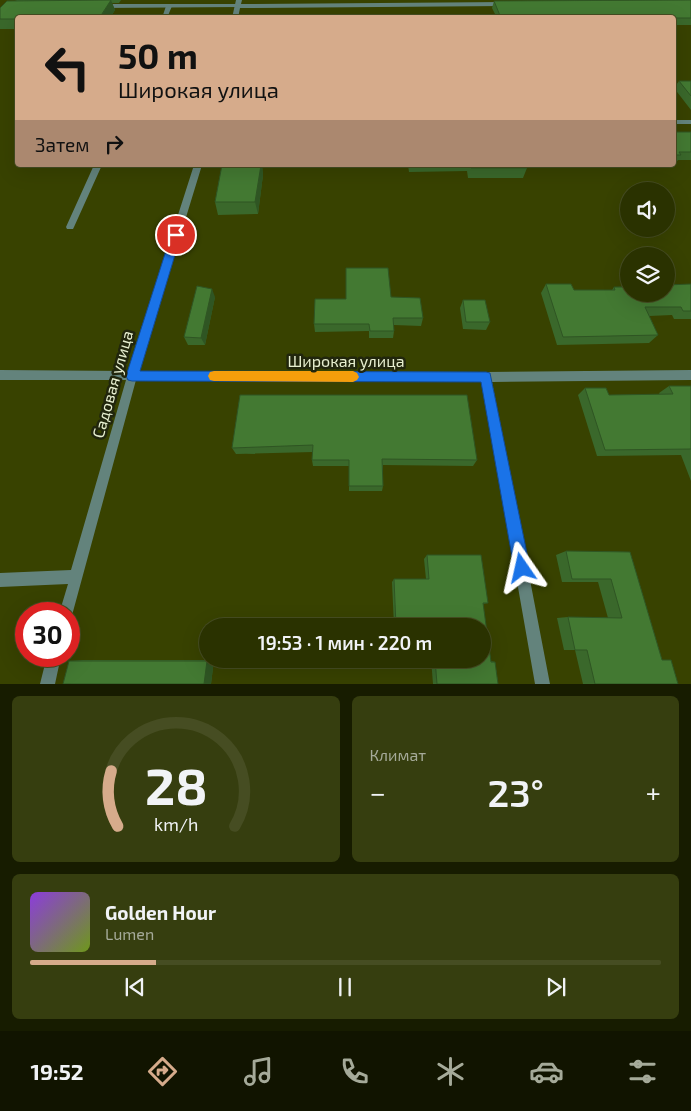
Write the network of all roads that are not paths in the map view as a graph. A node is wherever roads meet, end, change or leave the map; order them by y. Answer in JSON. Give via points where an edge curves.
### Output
{"nodes":[{"id":1,"x":238,"y":3,"type":"edge"},
{"id":2,"x":514,"y":4,"type":"edge"},
{"id":3,"x":89,"y":6,"type":"edge"},
{"id":4,"x":169,"y":6,"type":"junction"},
{"id":5,"x":165,"y":15,"type":"edge"},
{"id":6,"x":676,"y":122,"type":"edge"},
{"id":7,"x":691,"y":122,"type":"edge"},
{"id":8,"x":97,"y":167,"type":"edge"},
{"id":9,"x":197,"y":167,"type":"edge"},
{"id":10,"x":70,"y":227,"type":"dead end"},
{"id":11,"x":0,"y":375,"type":"edge"},
{"id":12,"x":691,"y":375,"type":"edge"},
{"id":13,"x":132,"y":376,"type":"junction"},
{"id":14,"x":486,"y":377,"type":"junction"},
{"id":15,"x":76,"y":577,"type":"junction"},
{"id":16,"x":0,"y":580,"type":"edge"},
{"id":17,"x":69,"y":602,"type":"edge"},
{"id":18,"x":51,"y":667,"type":"edge"},
{"id":19,"x":47,"y":684,"type":"edge"},
{"id":20,"x":543,"y":684,"type":"edge"}],
"edges":[{"from":1,"to":2,"type":"street"},
{"from":1,"to":4,"type":"street"},
{"from":3,"to":4,"type":"street"},
{"from":4,"to":5,"type":"street"},
{"from":6,"to":7,"type":"street"},
{"from":8,"to":10,"type":"street"},
{"from":9,"to":13,"type":"street","name":"Садовая улица"},
{"from":11,"to":13,"type":"street","name":"Широкая улица"},
{"from":12,"to":14,"type":"street","name":"Широкая улица"},
{"from":13,"to":14,"type":"street","name":"Широкая улица"},
{"from":13,"to":15,"type":"street","name":"Садовая улица"},
{"from":14,"to":20,"type":"street"},
{"from":15,"to":16,"type":"street"},
{"from":15,"to":17,"type":"street","name":"Садовая улица"},
{"from":18,"to":19,"type":"street"}]}
